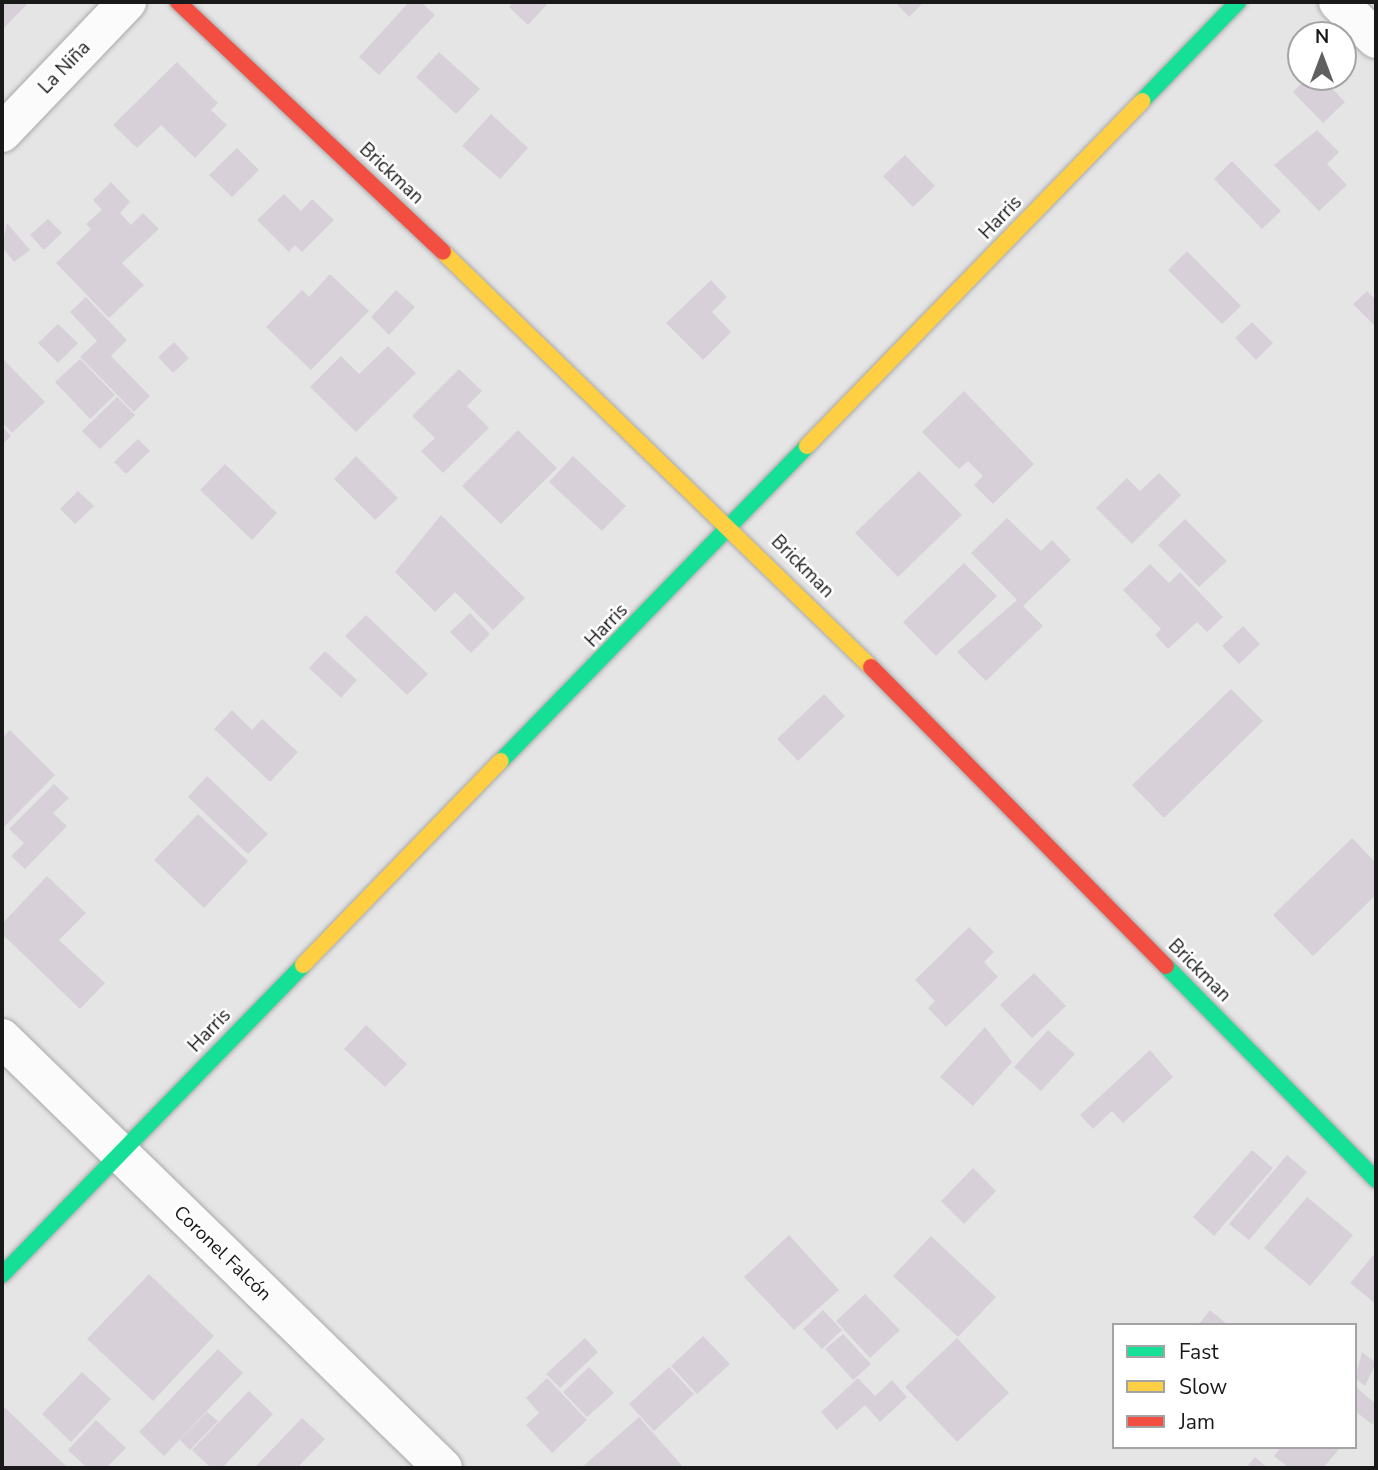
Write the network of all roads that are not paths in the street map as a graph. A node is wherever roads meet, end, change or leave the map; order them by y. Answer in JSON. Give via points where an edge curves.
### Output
{"nodes":[{"id":1,"x":127,"y":2,"type":"edge"},
{"id":2,"x":178,"y":2,"type":"edge"},
{"id":3,"x":1238,"y":2,"type":"edge"},
{"id":4,"x":1338,"y":2,"type":"edge"},
{"id":5,"x":1376,"y":38,"type":"edge"},
{"id":6,"x":2,"y":134,"type":"edge"},
{"id":7,"x":734,"y":527,"type":"junction"},
{"id":8,"x":2,"y":1038,"type":"edge"},
{"id":9,"x":119,"y":1154,"type":"junction"},
{"id":10,"x":1376,"y":1180,"type":"edge"},
{"id":11,"x":2,"y":1275,"type":"edge"},
{"id":12,"x":443,"y":1468,"type":"edge"}],
"edges":[{"from":1,"to":6,"type":"street","name":"La Niña"},
{"from":2,"to":7,"type":"street","name":"Brickman"},
{"from":3,"to":7,"type":"street","name":"Harris"},
{"from":4,"to":5,"type":"street"},
{"from":7,"to":9,"type":"street","name":"Harris"},
{"from":7,"to":10,"type":"street","name":"Brickman"},
{"from":8,"to":9,"type":"street","name":"Coronel Falcón"},
{"from":9,"to":11,"type":"street","name":"Harris"},
{"from":9,"to":12,"type":"street","name":"Coronel Falcón"}]}
